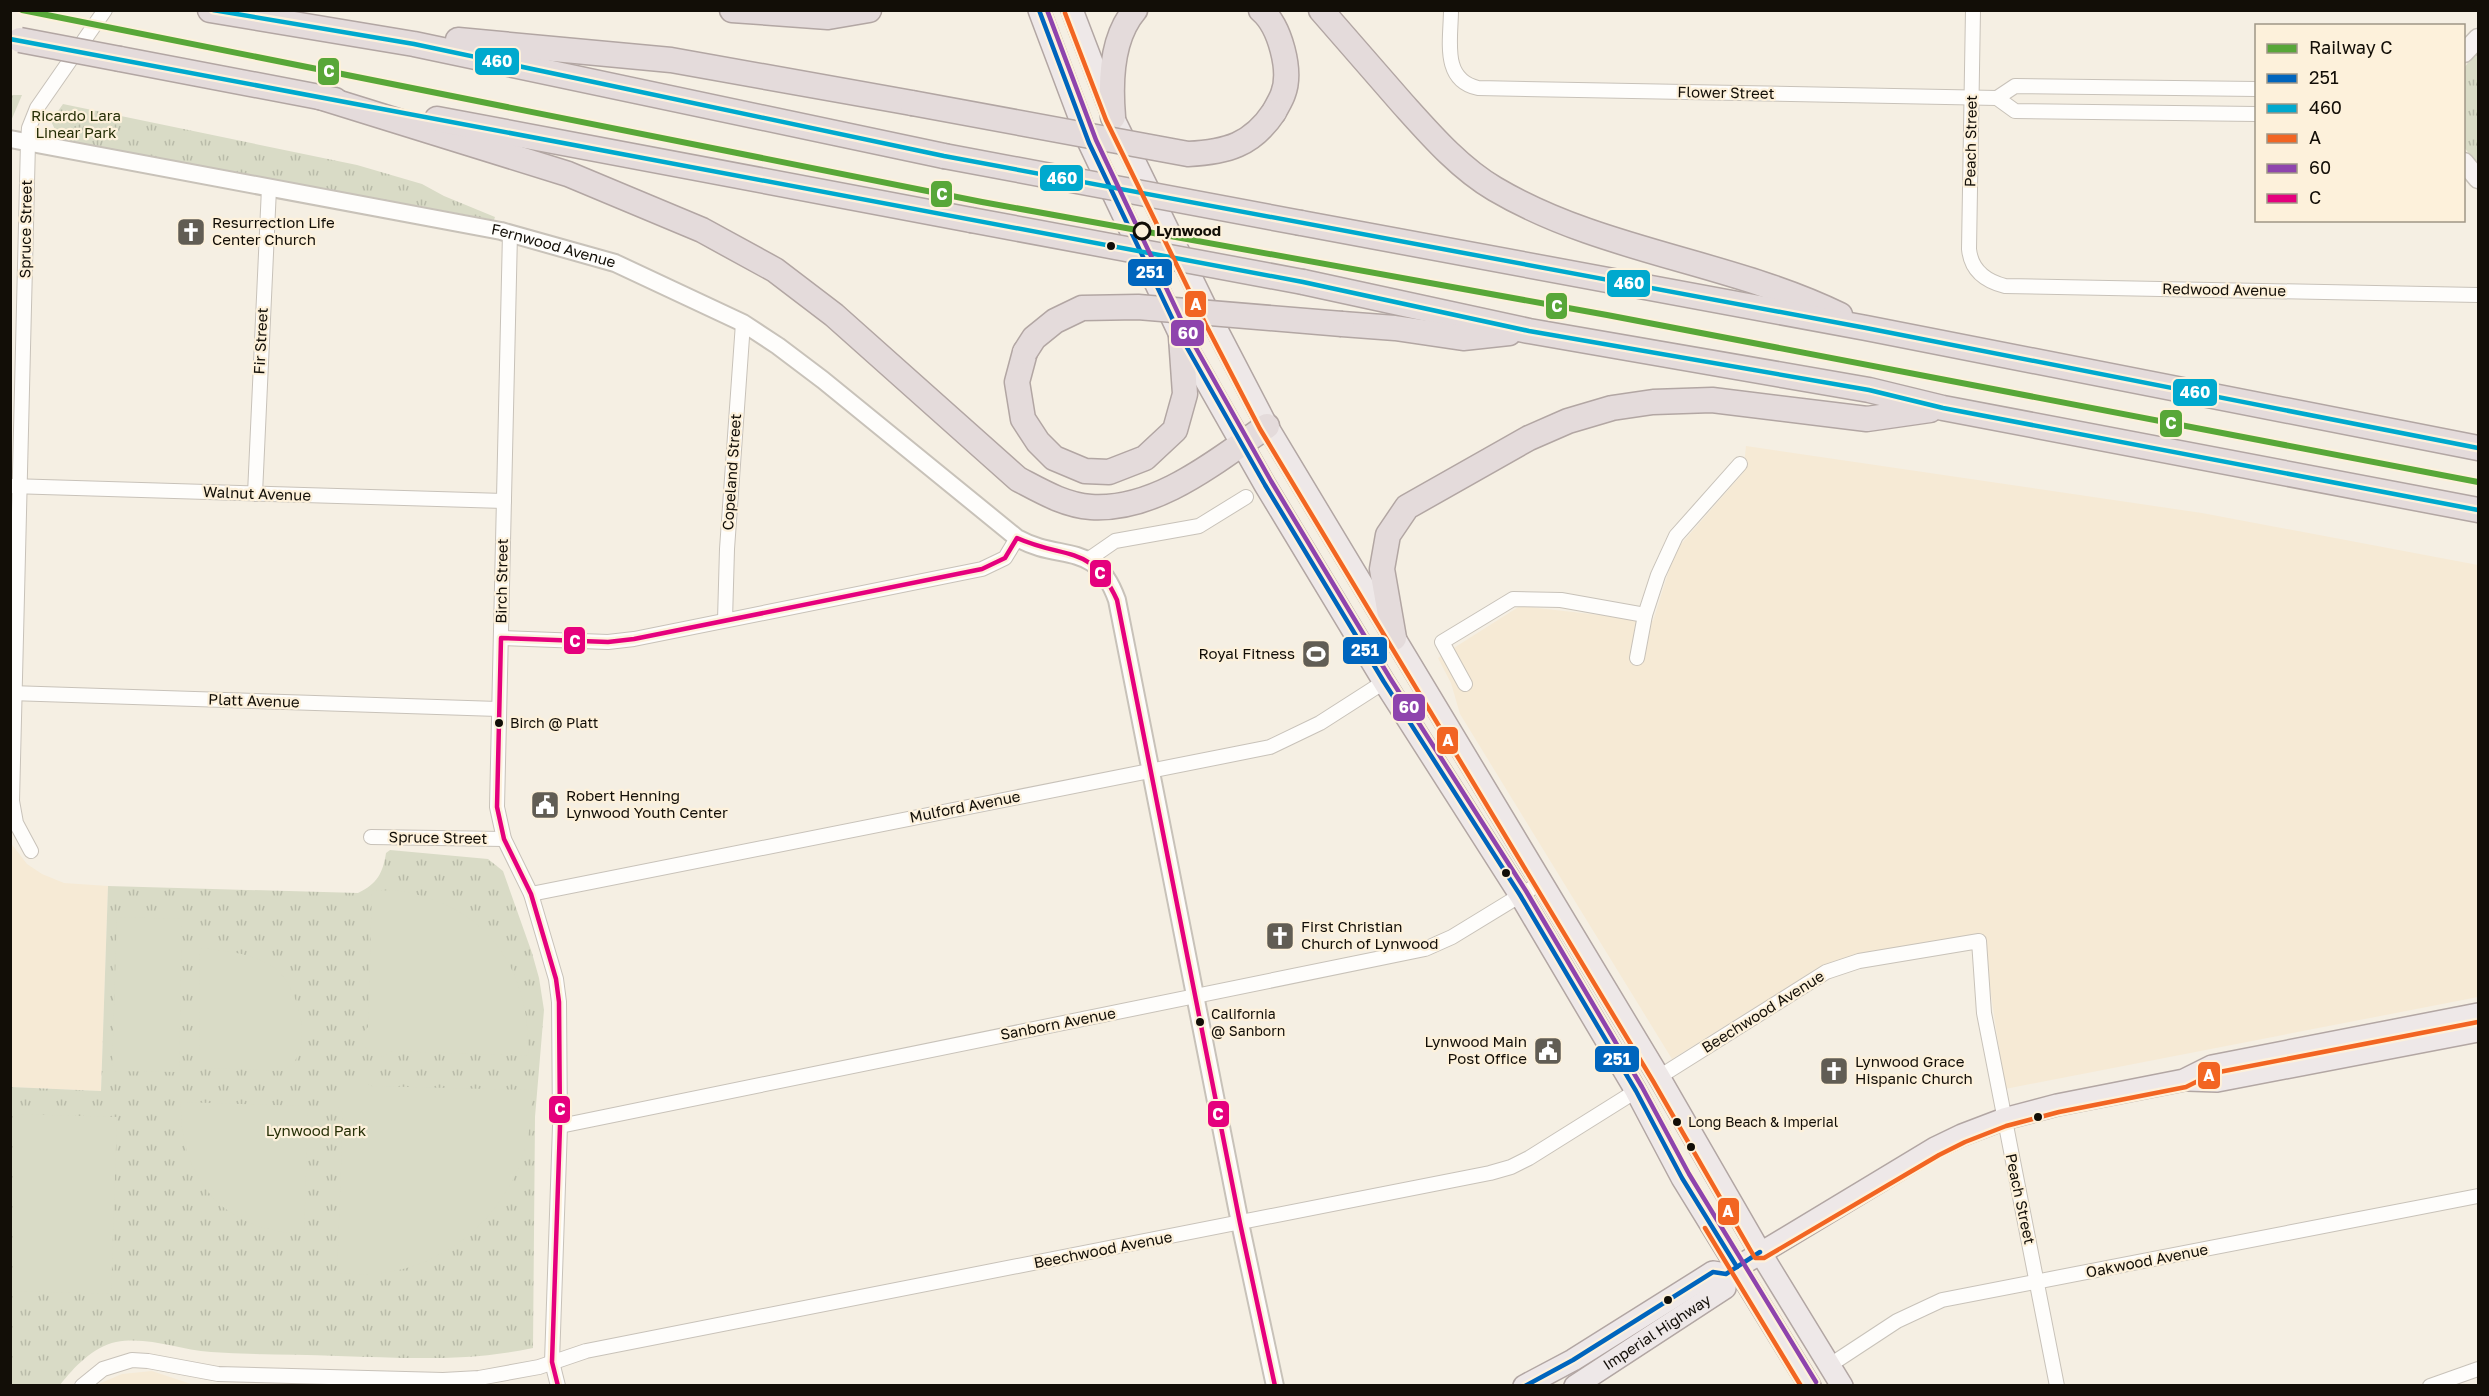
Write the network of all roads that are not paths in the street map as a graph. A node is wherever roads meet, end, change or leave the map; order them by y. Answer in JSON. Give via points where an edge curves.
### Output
{"nodes":[{"id":1,"x":105,"y":10,"type":"edge"},
{"id":2,"x":210,"y":10,"type":"edge"},
{"id":3,"x":732,"y":10,"type":"edge"},
{"id":4,"x":869,"y":10,"type":"edge"},
{"id":5,"x":1039,"y":10,"type":"edge"},
{"id":6,"x":1072,"y":10,"type":"edge"},
{"id":7,"x":1135,"y":10,"type":"edge"},
{"id":8,"x":1261,"y":10,"type":"edge"},
{"id":9,"x":1321,"y":10,"type":"edge"},
{"id":10,"x":1451,"y":10,"type":"edge"},
{"id":11,"x":1973,"y":10,"type":"edge"},
{"id":12,"x":2478,"y":38,"type":"edge"},
{"id":13,"x":15,"y":40,"type":"edge"},
{"id":14,"x":414,"y":44,"type":"junction"},
{"id":15,"x":2465,"y":51,"type":"edge"},
{"id":16,"x":2225,"y":89,"type":"junction"},
{"id":17,"x":2255,"y":89,"type":"edge"},
{"id":18,"x":320,"y":97,"type":"junction"},
{"id":19,"x":1972,"y":98,"type":"junction"},
{"id":20,"x":1997,"y":98,"type":"junction"},
{"id":21,"x":2224,"y":114,"type":"junction"},
{"id":22,"x":2255,"y":114,"type":"edge"},
{"id":23,"x":1113,"y":117,"type":"junction"},
{"id":24,"x":10,"y":139,"type":"edge"},
{"id":25,"x":28,"y":142,"type":"junction"},
{"id":26,"x":2465,"y":164,"type":"edge"},
{"id":27,"x":2478,"y":179,"type":"edge"},
{"id":28,"x":269,"y":188,"type":"junction"},
{"id":29,"x":510,"y":233,"type":"junction"},
{"id":30,"x":1976,"y":270,"type":"joint"},
{"id":31,"x":18,"y":281,"type":"edge"},
{"id":32,"x":2478,"y":295,"type":"edge"},
{"id":33,"x":743,"y":323,"type":"junction"},
{"id":34,"x":1866,"y":328,"type":"junction"},
{"id":35,"x":1529,"y":331,"type":"junction"},
{"id":36,"x":1181,"y":336,"type":"junction"},
{"id":37,"x":1943,"y":408,"type":"junction"},
{"id":38,"x":1267,"y":426,"type":"junction"},
{"id":39,"x":1241,"y":444,"type":"junction"},
{"id":40,"x":2476,"y":448,"type":"edge"},
{"id":41,"x":1740,"y":464,"type":"dead end"},
{"id":42,"x":15,"y":486,"type":"edge"},
{"id":43,"x":255,"y":494,"type":"junction"},
{"id":44,"x":1246,"y":497,"type":"dead end"},
{"id":45,"x":504,"y":501,"type":"junction"},
{"id":46,"x":2476,"y":509,"type":"edge"},
{"id":47,"x":1017,"y":538,"type":"junction"},
{"id":48,"x":1089,"y":559,"type":"junction"},
{"id":49,"x":1645,"y":615,"type":"junction"},
{"id":50,"x":725,"y":620,"type":"junction"},
{"id":51,"x":501,"y":638,"type":"junction"},
{"id":52,"x":1394,"y":638,"type":"junction"},
{"id":53,"x":1637,"y":658,"type":"dead end"},
{"id":54,"x":1384,"y":682,"type":"junction"},
{"id":55,"x":1465,"y":684,"type":"dead end"},
{"id":56,"x":13,"y":693,"type":"edge"},
{"id":57,"x":498,"y":709,"type":"junction"},
{"id":58,"x":1152,"y":769,"type":"junction"},
{"id":59,"x":371,"y":837,"type":"dead end"},
{"id":60,"x":504,"y":839,"type":"junction"},
{"id":61,"x":31,"y":851,"type":"dead end"},
{"id":62,"x":1542,"y":882,"type":"junction"},
{"id":63,"x":531,"y":894,"type":"junction"},
{"id":64,"x":1520,"y":895,"type":"junction"},
{"id":65,"x":1979,"y":941,"type":"joint"},
{"id":66,"x":1196,"y":996,"type":"junction"},
{"id":67,"x":2478,"y":1014,"type":"edge"},
{"id":68,"x":2478,"y":1031,"type":"edge"},
{"id":69,"x":1659,"y":1077,"type":"junction"},
{"id":70,"x":2184,"y":1080,"type":"junction"},
{"id":71,"x":1636,"y":1091,"type":"junction"},
{"id":72,"x":2004,"y":1119,"type":"junction"},
{"id":73,"x":560,"y":1126,"type":"junction"},
{"id":74,"x":2478,"y":1196,"type":"edge"},
{"id":75,"x":1240,"y":1223,"type":"junction"},
{"id":76,"x":1760,"y":1252,"type":"junction"},
{"id":77,"x":1732,"y":1270,"type":"junction"},
{"id":78,"x":2037,"y":1281,"type":"junction"},
{"id":79,"x":552,"y":1362,"type":"junction"},
{"id":80,"x":1830,"y":1365,"type":"junction"},
{"id":81,"x":2478,"y":1369,"type":"edge"},
{"id":82,"x":82,"y":1386,"type":"edge"},
{"id":83,"x":558,"y":1386,"type":"edge"},
{"id":84,"x":1275,"y":1386,"type":"edge"},
{"id":85,"x":1524,"y":1386,"type":"edge"},
{"id":86,"x":1575,"y":1386,"type":"edge"},
{"id":87,"x":1810,"y":1386,"type":"edge"},
{"id":88,"x":1842,"y":1386,"type":"edge"},
{"id":89,"x":2057,"y":1386,"type":"edge"},
{"id":90,"x":2430,"y":1386,"type":"edge"}],
"edges":[{"from":1,"to":25,"type":"street","via":[[37,108]]},
{"from":2,"to":14,"type":"highway"},
{"from":3,"to":4,"type":"highway","via":[[828,17]]},
{"from":5,"to":36,"type":"main road","via":[[1089,143]]},
{"from":6,"to":23,"type":"main road"},
{"from":7,"to":23,"type":"highway","via":[[1117,43],[1111,95]]},
{"from":8,"to":14,"type":"highway","bridge":true,"via":[[1279,35],[1285,66],[1284,93],[1263,128],[1244,142],[1220,152],[1188,154],[671,60],[452,39]]},
{"from":9,"to":34,"type":"highway","via":[[1440,146],[1493,188],[1597,236],[1803,297]]},
{"from":10,"to":19,"type":"street","name":"Flower Street","via":[[1450,59],[1458,78],[1478,88]]},
{"from":11,"to":19,"type":"street","name":"Peach Street"},
{"from":12,"to":15,"type":"main road"},
{"from":13,"to":18,"type":"highway","bridge":true},
{"from":14,"to":34,"type":"highway","bridge":true,"via":[[944,156]]},
{"from":16,"to":17,"type":"street","name":"Flower Street"},
{"from":16,"to":20,"type":"street","name":"Flower Street","via":[[2014,86]]},
{"from":16,"to":21,"type":"street"},
{"from":18,"to":35,"type":"highway","bridge":true,"via":[[1303,282]]},
{"from":18,"to":39,"type":"highway","via":[[568,174],[702,230],[774,270],[834,315],[1018,478],[1052,497],[1089,507],[1123,506],[1154,496]]},
{"from":19,"to":20,"type":"street","name":"Flower Street"},
{"from":19,"to":30,"type":"street","name":"Peach Street","via":[[1969,249]]},
{"from":20,"to":21,"type":"street","name":"Flower Street","via":[[2014,111]]},
{"from":21,"to":22,"type":"street","name":"Flower Street"},
{"from":23,"to":38,"type":"main road"},
{"from":24,"to":25,"type":"street","name":"Fernwood Avenue"},
{"from":25,"to":28,"type":"street","name":"Fernwood Avenue"},
{"from":25,"to":31,"type":"street","name":"Spruce Street"},
{"from":26,"to":27,"type":"main road"},
{"from":28,"to":29,"type":"street","name":"Fernwood Avenue"},
{"from":28,"to":43,"type":"street","name":"Fir Street"},
{"from":29,"to":33,"type":"street","name":"Fernwood Avenue","via":[[615,263]]},
{"from":29,"to":45,"type":"street","name":"Birch Street"},
{"from":30,"to":32,"type":"street","name":"Redwood Avenue","via":[[2005,286]]},
{"from":31,"to":42,"type":"street","name":"Spruce Street"},
{"from":33,"to":47,"type":"street","name":"Fernwood Avenue","via":[[823,380]]},
{"from":33,"to":50,"type":"street","name":"Copeland Street"},
{"from":34,"to":40,"type":"highway"},
{"from":35,"to":36,"type":"highway","bridge":true,"via":[[1464,338],[1395,328],[1138,307],[1082,308],[1054,321],[1025,352],[1017,382],[1023,419],[1054,458],[1085,471],[1108,472],[1145,458],[1175,430],[1185,394]]},
{"from":35,"to":37,"type":"highway","via":[[1824,382]]},
{"from":36,"to":39,"type":"main road"},
{"from":37,"to":46,"type":"highway"},
{"from":37,"to":52,"type":"highway","via":[[1868,419],[1712,400],[1653,402],[1612,408],[1568,421],[1529,438],[1407,507],[1389,535],[1382,569]]},
{"from":38,"to":39,"type":"highway"},
{"from":38,"to":52,"type":"main road"},
{"from":39,"to":54,"type":"main road"},
{"from":41,"to":49,"type":"street","via":[[1676,536]]},
{"from":42,"to":43,"type":"street","name":"Walnut Avenue"},
{"from":42,"to":56,"type":"street","name":"Spruce Street"},
{"from":43,"to":45,"type":"street","name":"Walnut Avenue"},
{"from":44,"to":48,"type":"street","via":[[1199,526],[1115,541]]},
{"from":45,"to":51,"type":"street","name":"Birch Street"},
{"from":47,"to":48,"type":"street","name":"Fernwood Avenue"},
{"from":47,"to":50,"type":"street","via":[[1005,558],[982,569]]},
{"from":48,"to":58,"type":"street","via":[[1111,583],[1117,600]]},
{"from":49,"to":53,"type":"street"},
{"from":49,"to":55,"type":"street","via":[[1561,600],[1513,599],[1442,642]]},
{"from":50,"to":51,"type":"street","via":[[620,641]]},
{"from":51,"to":57,"type":"street","name":"Birch Street"},
{"from":52,"to":62,"type":"main road"},
{"from":54,"to":58,"type":"street","name":"Mulford Avenue","via":[[1320,723],[1270,747]]},
{"from":54,"to":64,"type":"main road"},
{"from":56,"to":57,"type":"street","name":"Platt Avenue"},
{"from":56,"to":61,"type":"street","name":"Spruce Street","via":[[12,807]]},
{"from":57,"to":60,"type":"street","name":"Birch Street","via":[[497,807]]},
{"from":58,"to":63,"type":"street","name":"Mulford Avenue"},
{"from":58,"to":66,"type":"street"},
{"from":59,"to":60,"type":"street","name":"Spruce Street"},
{"from":60,"to":63,"type":"street","name":"Birch Street"},
{"from":62,"to":64,"type":"street","name":"Sanborn Avenue"},
{"from":62,"to":69,"type":"main road"},
{"from":63,"to":73,"type":"street","name":"Birch Street","via":[[559,1002]]},
{"from":64,"to":66,"type":"street","name":"Sanborn Avenue","via":[[1425,949]]},
{"from":64,"to":71,"type":"main road"},
{"from":65,"to":69,"type":"street","name":"Beechwood Avenue","via":[[1859,961],[1826,972]]},
{"from":65,"to":72,"type":"street","name":"Peach Street","via":[[1984,1013]]},
{"from":66,"to":73,"type":"street","name":"Sanborn Avenue"},
{"from":66,"to":75,"type":"street"},
{"from":67,"to":70,"type":"main road","name":"Imperial Highway","via":[[2212,1066]]},
{"from":68,"to":70,"type":"main road","name":"Imperial Highway","via":[[2217,1082]]},
{"from":69,"to":76,"type":"main road"},
{"from":70,"to":72,"type":"main road","name":"Imperial Highway"},
{"from":71,"to":75,"type":"street","name":"Beechwood Avenue","via":[[1510,1167]]},
{"from":71,"to":77,"type":"main road"},
{"from":72,"to":76,"type":"main road","name":"Imperial Highway","via":[[1935,1148]]},
{"from":72,"to":78,"type":"street","name":"Peach Street"},
{"from":73,"to":79,"type":"street","name":"Birch Street"},
{"from":74,"to":78,"type":"street","name":"Oakwood Avenue"},
{"from":75,"to":79,"type":"street","name":"Beechwood Avenue","via":[[586,1351]]},
{"from":75,"to":84,"type":"street"},
{"from":76,"to":77,"type":"main road","name":"Imperial Highway"},
{"from":76,"to":80,"type":"main road"},
{"from":77,"to":85,"type":"main road","name":"Imperial Highway","via":[[1713,1272],[1573,1360]]},
{"from":77,"to":86,"type":"main road","name":"Imperial Highway","via":[[1725,1288]]},
{"from":77,"to":87,"type":"main road"},
{"from":78,"to":80,"type":"street","name":"Oakwood Avenue","via":[[1942,1300],[1897,1321]]},
{"from":78,"to":89,"type":"street","name":"Peach Street"},
{"from":79,"to":82,"type":"street","name":"Beechwood Avenue","via":[[499,1375],[443,1380],[218,1374],[132,1360],[103,1369]]},
{"from":79,"to":83,"type":"street","name":"Birch Street"},
{"from":80,"to":88,"type":"main road"},
{"from":81,"to":90,"type":"street"}]}
